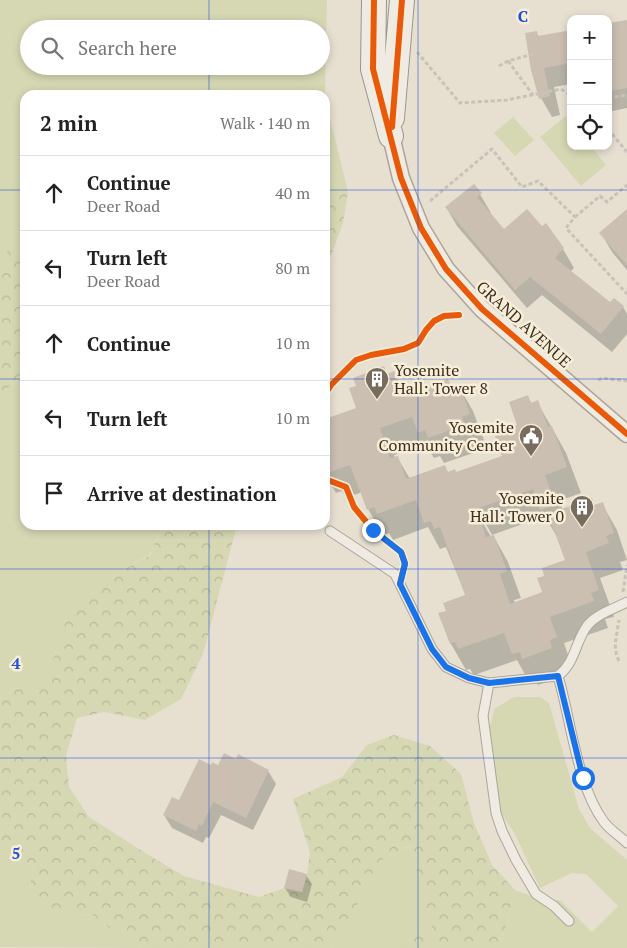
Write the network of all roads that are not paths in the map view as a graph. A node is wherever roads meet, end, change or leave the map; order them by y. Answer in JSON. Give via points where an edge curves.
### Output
{"nodes":[{"id":1,"x":374,"y":0,"type":"edge"},
{"id":2,"x":402,"y":0,"type":"edge"},
{"id":3,"x":391,"y":136,"type":"junction"},
{"id":4,"x":627,"y":434,"type":"edge"},
{"id":5,"x":330,"y":531,"type":"dead end"},
{"id":6,"x":627,"y":602,"type":"edge"},
{"id":7,"x":558,"y":676,"type":"junction"},
{"id":8,"x":489,"y":683,"type":"junction"},
{"id":9,"x":627,"y":843,"type":"edge"},
{"id":10,"x":569,"y":921,"type":"dead end"}],
"edges":[{"from":1,"to":3,"type":"street","name":"GRAND AVENUE","via":[[373,69]]},
{"from":2,"to":3,"type":"street","name":"GRAND AVENUE"},
{"from":3,"to":4,"type":"street","name":"GRAND AVENUE","via":[[401,178],[418,220],[446,269],[482,309]]},
{"from":5,"to":8,"type":"lane","via":[[395,574],[432,649],[446,667]]},
{"from":6,"to":7,"type":"lane","via":[[605,612],[586,627],[568,667]]},
{"from":7,"to":8,"type":"lane"},
{"from":7,"to":9,"type":"lane","via":[[583,778],[593,804],[605,824]]},
{"from":8,"to":10,"type":"lane","via":[[483,716],[496,813],[502,831],[536,894]]}]}
